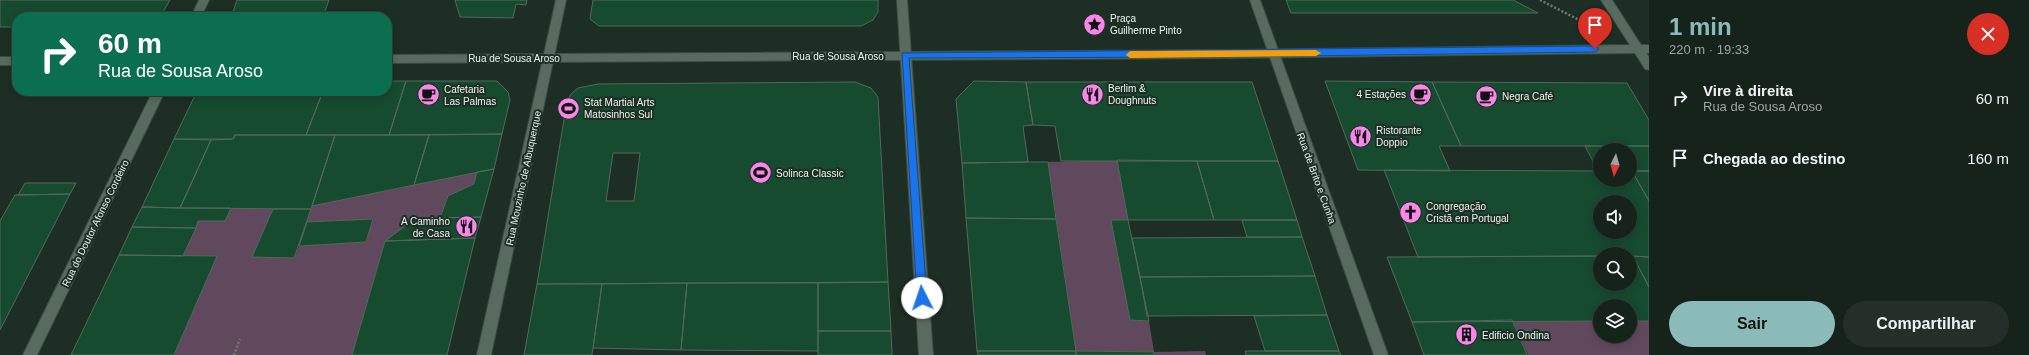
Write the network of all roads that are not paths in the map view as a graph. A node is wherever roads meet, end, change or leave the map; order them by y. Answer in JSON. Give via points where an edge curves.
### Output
{"nodes":[{"id":1,"x":204,"y":0,"type":"edge"},
{"id":2,"x":561,"y":0,"type":"edge"},
{"id":3,"x":902,"y":0,"type":"edge"},
{"id":4,"x":1255,"y":0,"type":"edge"},
{"id":5,"x":1606,"y":0,"type":"edge"},
{"id":6,"x":198,"y":12,"type":"edge"},
{"id":7,"x":1644,"y":48,"type":"edge"},
{"id":8,"x":1272,"y":53,"type":"junction"},
{"id":9,"x":905,"y":55,"type":"junction"},
{"id":10,"x":549,"y":58,"type":"junction"},
{"id":11,"x":392,"y":59,"type":"edge"},
{"id":12,"x":0,"y":61,"type":"edge"},
{"id":13,"x":12,"y":61,"type":"edge"},
{"id":14,"x":1649,"y":66,"type":"edge"},
{"id":15,"x":157,"y":96,"type":"edge"},
{"id":16,"x":30,"y":355,"type":"edge"},
{"id":17,"x":484,"y":355,"type":"edge"},
{"id":18,"x":926,"y":355,"type":"edge"},
{"id":19,"x":1381,"y":355,"type":"edge"}],
"edges":[{"from":1,"to":6,"type":"street"},
{"from":2,"to":10,"type":"street","name":"Rua Mouzinho de Albuquerque"},
{"from":3,"to":9,"type":"street"},
{"from":4,"to":8,"type":"street","name":"Rua de Brito e Cunha"},
{"from":5,"to":7,"type":"street"},
{"from":7,"to":8,"type":"street","name":"Rua de Sousa Aroso"},
{"from":7,"to":14,"type":"street"},
{"from":8,"to":9,"type":"street","name":"Rua de Sousa Aroso"},
{"from":8,"to":19,"type":"street","name":"Rua de Brito e Cunha"},
{"from":9,"to":10,"type":"street","name":"Rua de Sousa Aroso"},
{"from":9,"to":18,"type":"street"},
{"from":10,"to":11,"type":"street","name":"Rua de Sousa Aroso"},
{"from":10,"to":17,"type":"street","name":"Rua Mouzinho de Albuquerque"},
{"from":12,"to":13,"type":"street"},
{"from":15,"to":16,"type":"street","name":"Rua do Doutor Afonso Cordeiro"}]}
